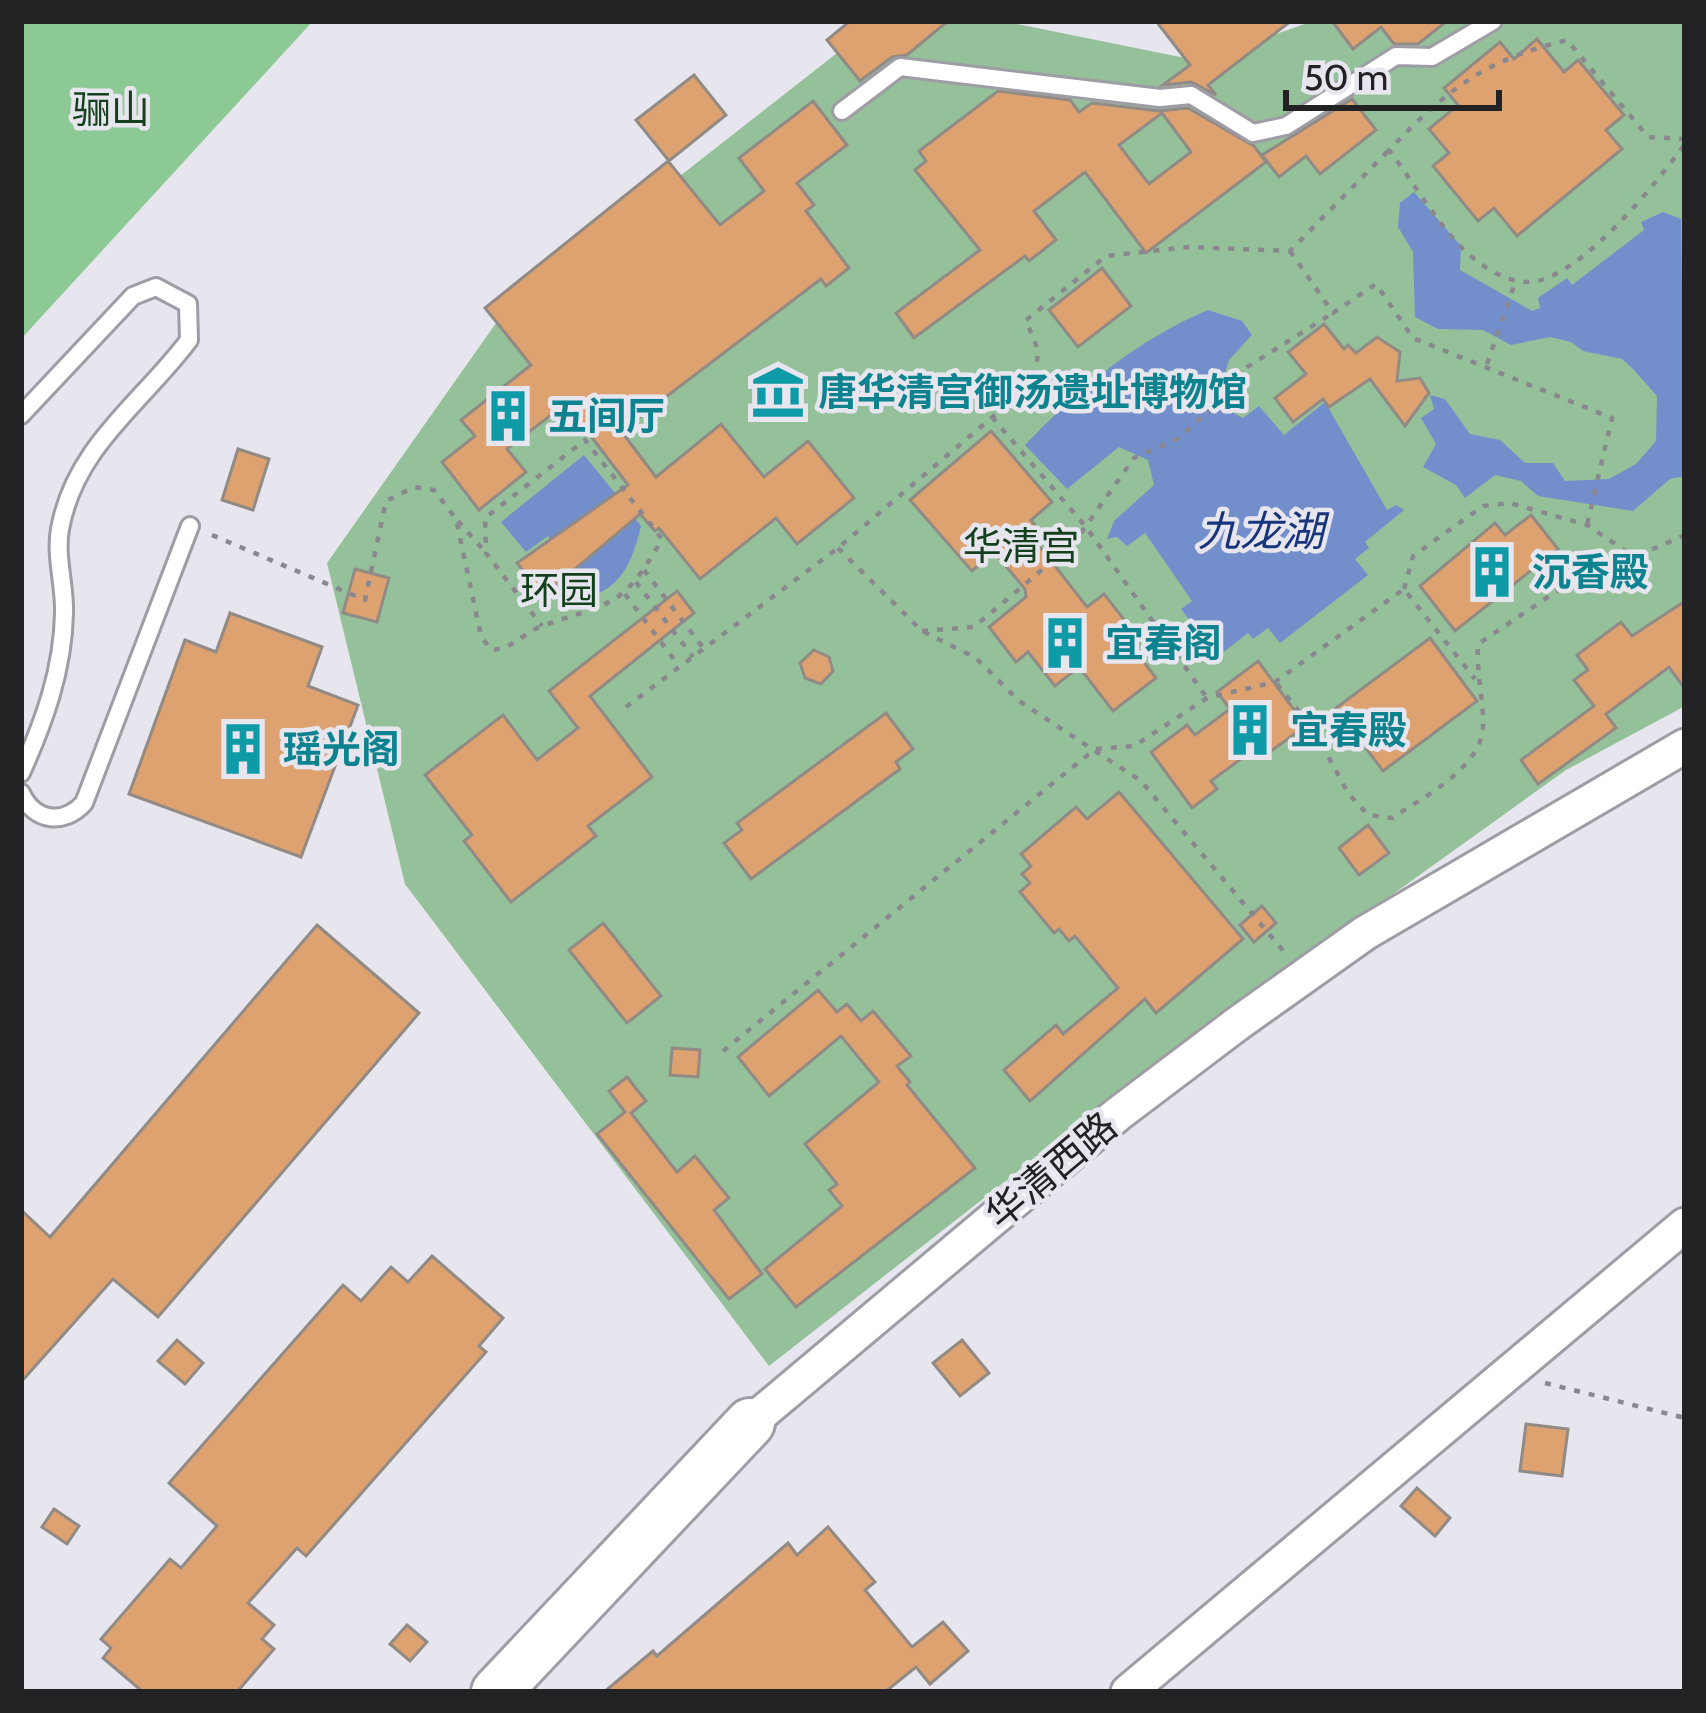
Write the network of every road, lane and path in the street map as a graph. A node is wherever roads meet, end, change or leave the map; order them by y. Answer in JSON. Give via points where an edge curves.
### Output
{"nodes":[{"id":1,"x":1492,"y":21,"type":"edge"},
{"id":2,"x":842,"y":111,"type":"dead end"},
{"id":3,"x":1685,"y":142,"type":"edge"},
{"id":4,"x":1389,"y":150,"type":"junction"},
{"id":5,"x":1290,"y":251,"type":"junction"},
{"id":6,"x":1516,"y":280,"type":"junction"},
{"id":7,"x":1333,"y":313,"type":"junction"},
{"id":8,"x":1487,"y":364,"type":"junction"},
{"id":9,"x":21,"y":415,"type":"edge"},
{"id":10,"x":992,"y":417,"type":"junction"},
{"id":11,"x":456,"y":519,"type":"junction"},
{"id":12,"x":1587,"y":525,"type":"junction"},
{"id":13,"x":190,"y":526,"type":"joint"},
{"id":14,"x":1086,"y":527,"type":"junction"},
{"id":15,"x":1685,"y":535,"type":"edge"},
{"id":16,"x":838,"y":548,"type":"junction"},
{"id":17,"x":486,"y":553,"type":"junction"},
{"id":18,"x":1636,"y":558,"type":"junction"},
{"id":19,"x":644,"y":570,"type":"junction"},
{"id":20,"x":636,"y":582,"type":"junction"},
{"id":21,"x":1404,"y":590,"type":"junction"},
{"id":22,"x":625,"y":594,"type":"junction"},
{"id":23,"x":542,"y":626,"type":"junction"},
{"id":24,"x":922,"y":632,"type":"junction"},
{"id":25,"x":704,"y":649,"type":"junction"},
{"id":26,"x":693,"y":657,"type":"junction"},
{"id":27,"x":680,"y":667,"type":"junction"},
{"id":28,"x":1475,"y":680,"type":"junction"},
{"id":29,"x":1275,"y":682,"type":"junction"},
{"id":30,"x":1207,"y":698,"type":"junction"},
{"id":31,"x":626,"y":707,"type":"dead end"},
{"id":32,"x":1685,"y":746,"type":"edge"},
{"id":33,"x":1094,"y":748,"type":"junction"},
{"id":34,"x":21,"y":773,"type":"edge"},
{"id":35,"x":21,"y":793,"type":"edge"},
{"id":36,"x":1304,"y":976,"type":"junction"},
{"id":37,"x":724,"y":1051,"type":"dead end"},
{"id":38,"x":1685,"y":1225,"type":"edge"},
{"id":39,"x":1506,"y":1372,"type":"junction"},
{"id":40,"x":1685,"y":1418,"type":"edge"},
{"id":41,"x":750,"y":1423,"type":"joint"},
{"id":42,"x":496,"y":1692,"type":"edge"},
{"id":43,"x":1128,"y":1692,"type":"edge"}],
"edges":[{"from":1,"to":2,"type":"lane","via":[[1432,57],[1396,56],[1286,126],[1253,133],[1191,94],[1160,98],[900,67]]},
{"from":3,"to":4,"type":"path","via":[[1648,137],[1568,40],[1504,56],[1431,107]]},
{"from":3,"to":6,"type":"path","via":[[1642,202],[1586,254],[1532,283]]},
{"from":4,"to":5,"type":"path"},
{"from":4,"to":6,"type":"path","via":[[1462,248]]},
{"from":5,"to":7,"type":"path"},
{"from":5,"to":10,"type":"path","via":[[1189,247],[1106,256],[1024,321],[1040,348],[1039,366]]},
{"from":6,"to":8,"type":"path"},
{"from":7,"to":8,"type":"path","via":[[1376,284],[1413,338]]},
{"from":7,"to":14,"type":"path","via":[[1233,376],[1196,424],[1133,458]]},
{"from":8,"to":12,"type":"path","via":[[1612,418]]},
{"from":9,"to":34,"type":"lane","via":[[133,296],[156,287],[188,304],[189,340],[95,443],[60,530],[59,662]]},
{"from":10,"to":14,"type":"path"},
{"from":10,"to":16,"type":"path"},
{"from":11,"to":13,"type":"path","via":[[441,495],[424,487],[386,501],[365,600]]},
{"from":11,"to":17,"type":"path"},
{"from":11,"to":23,"type":"path","via":[[485,644],[508,648]]},
{"from":12,"to":18,"type":"path"},
{"from":12,"to":21,"type":"path","via":[[1510,503],[1483,506],[1413,556]]},
{"from":13,"to":35,"type":"lane","via":[[84,803],[54,818],[34,811]]},
{"from":14,"to":24,"type":"path","via":[[974,627]]},
{"from":14,"to":30,"type":"path"},
{"from":15,"to":18,"type":"path"},
{"from":16,"to":24,"type":"path"},
{"from":16,"to":25,"type":"path"},
{"from":17,"to":19,"type":"path","via":[[485,518],[585,440],[662,539]]},
{"from":17,"to":23,"type":"path"},
{"from":18,"to":28,"type":"path","via":[[1557,590],[1478,644]]},
{"from":19,"to":20,"type":"path"},
{"from":19,"to":25,"type":"path"},
{"from":20,"to":22,"type":"path"},
{"from":20,"to":26,"type":"path"},
{"from":21,"to":28,"type":"path"},
{"from":21,"to":29,"type":"path"},
{"from":22,"to":23,"type":"path"},
{"from":22,"to":27,"type":"path"},
{"from":24,"to":33,"type":"path","via":[[976,658],[1006,691]]},
{"from":25,"to":26,"type":"path"},
{"from":26,"to":27,"type":"path"},
{"from":27,"to":31,"type":"path"},
{"from":28,"to":29,"type":"path","via":[[1483,731],[1466,764],[1392,818],[1369,815],[1348,793]]},
{"from":29,"to":30,"type":"path"},
{"from":30,"to":33,"type":"path","via":[[1134,746]]},
{"from":32,"to":36,"type":"street","name":"华清西路"},
{"from":33,"to":36,"type":"path","via":[[1141,781]]},
{"from":33,"to":37,"type":"path"},
{"from":36,"to":41,"type":"street","name":"华清西路","via":[[1118,1114]]},
{"from":38,"to":39,"type":"street"},
{"from":39,"to":40,"type":"path"},
{"from":39,"to":43,"type":"street"},
{"from":41,"to":42,"type":"street","name":"华清西路"}]}
